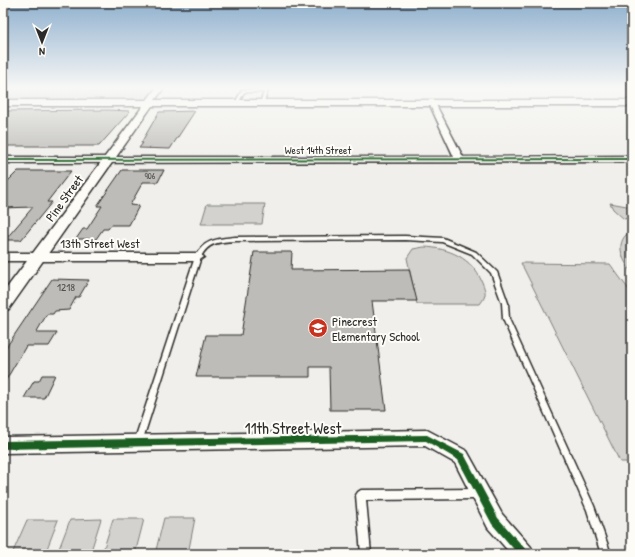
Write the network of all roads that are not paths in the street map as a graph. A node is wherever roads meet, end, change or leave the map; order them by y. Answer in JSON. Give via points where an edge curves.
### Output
{"nodes":[{"id":1,"x":142,"y":114,"type":"edge"},
{"id":2,"x":437,"y":114,"type":"edge"},
{"id":3,"x":110,"y":159,"type":"junction"},
{"id":4,"x":3,"y":160,"type":"edge"},
{"id":5,"x":460,"y":160,"type":"junction"},
{"id":6,"x":632,"y":160,"type":"edge"},
{"id":7,"x":3,"y":257,"type":"edge"},
{"id":8,"x":38,"y":257,"type":"junction"},
{"id":9,"x":198,"y":257,"type":"junction"},
{"id":10,"x":3,"y":305,"type":"edge"},
{"id":11,"x":138,"y":442,"type":"junction"},
{"id":12,"x":3,"y":445,"type":"edge"},
{"id":13,"x":481,"y":494,"type":"junction"},
{"id":14,"x":366,"y":554,"type":"edge"},
{"id":15,"x":523,"y":554,"type":"edge"},
{"id":16,"x":606,"y":554,"type":"edge"}],
"edges":[{"from":1,"to":3,"type":"street","name":"Pine Street"},
{"from":2,"to":5,"type":"street"},
{"from":3,"to":4,"type":"street","name":"West 14th Street"},
{"from":3,"to":5,"type":"street","name":"West 14th Street"},
{"from":3,"to":8,"type":"street","name":"Pine Street"},
{"from":5,"to":6,"type":"street","name":"West 14th Street"},
{"from":7,"to":8,"type":"street","name":"13th Street West"},
{"from":8,"to":9,"type":"street","name":"13th Street West"},
{"from":8,"to":10,"type":"street","name":"Pine Street"},
{"from":9,"to":11,"type":"lane"},
{"from":9,"to":16,"type":"lane","via":[[200,249],[210,242],[234,239],[443,240],[474,253],[494,272],[505,303],[506,319],[592,509]]},
{"from":11,"to":12,"type":"street","name":"11th Street West"},
{"from":11,"to":13,"type":"street","name":"11th Street West","via":[[427,438],[461,457]]},
{"from":13,"to":14,"type":"lane","via":[[362,494]]},
{"from":13,"to":15,"type":"street","name":"11th Street West","via":[[495,520]]}]}
